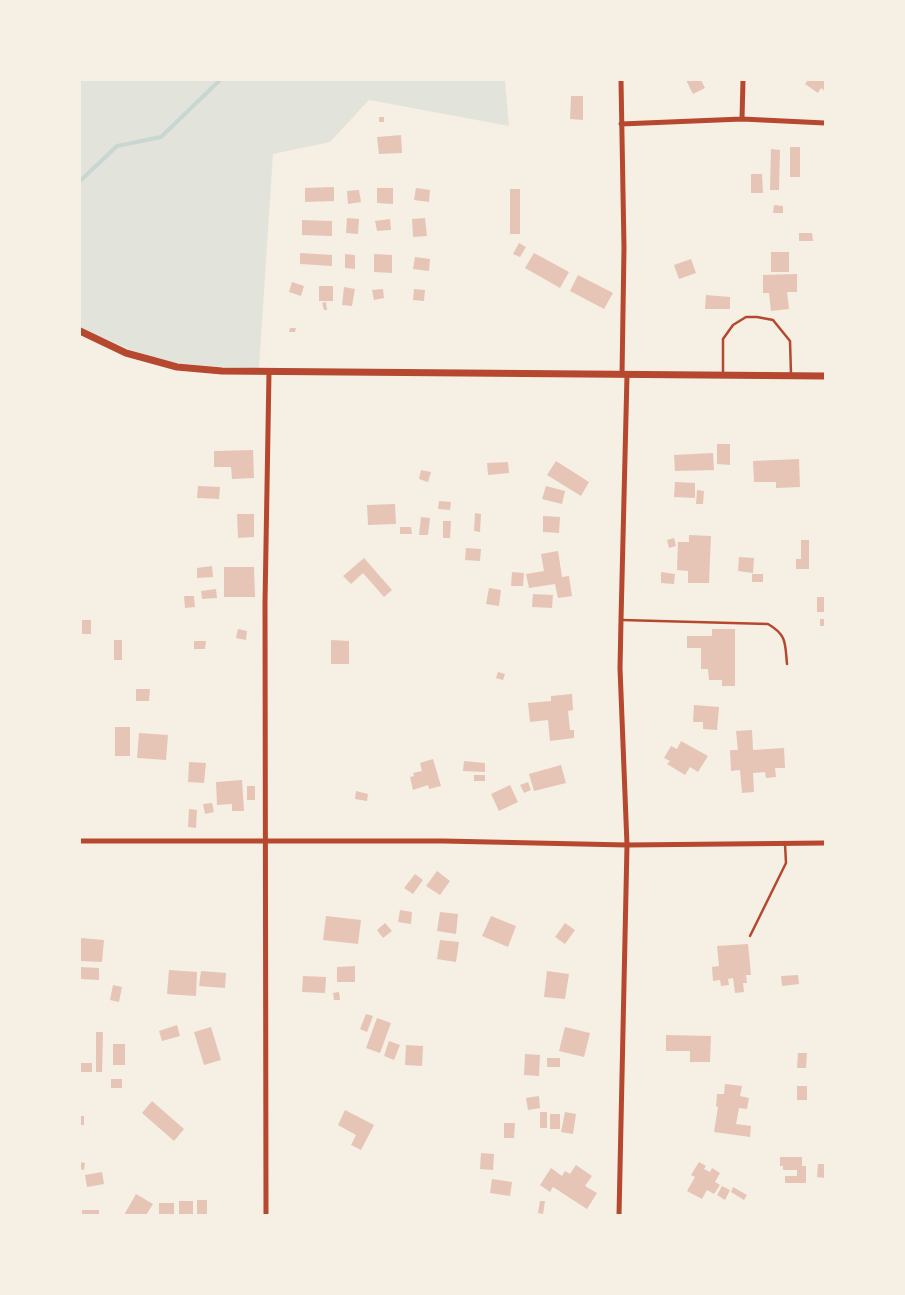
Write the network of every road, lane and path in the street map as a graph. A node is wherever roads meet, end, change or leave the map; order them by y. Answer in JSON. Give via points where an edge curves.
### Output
{"nodes":[{"id":1,"x":621,"y":80,"type":"edge"},
{"id":2,"x":743,"y":80,"type":"edge"},
{"id":3,"x":742,"y":119,"type":"junction"},
{"id":4,"x":825,"y":123,"type":"edge"},
{"id":5,"x":620,"y":124,"type":"junction"},
{"id":6,"x":80,"y":331,"type":"edge"},
{"id":7,"x":269,"y":372,"type":"junction"},
{"id":8,"x":625,"y":375,"type":"junction"},
{"id":9,"x":723,"y":375,"type":"junction"},
{"id":10,"x":791,"y":375,"type":"junction"},
{"id":11,"x":825,"y":376,"type":"edge"},
{"id":12,"x":621,"y":620,"type":"junction"},
{"id":13,"x":788,"y":664,"type":"dead end"},
{"id":14,"x":266,"y":840,"type":"junction"},
{"id":15,"x":80,"y":841,"type":"edge"},
{"id":16,"x":825,"y":843,"type":"edge"},
{"id":17,"x":627,"y":844,"type":"junction"},
{"id":18,"x":785,"y":844,"type":"junction"},
{"id":19,"x":750,"y":936,"type":"dead end"},
{"id":20,"x":266,"y":1215,"type":"edge"},
{"id":21,"x":619,"y":1215,"type":"edge"}],
"edges":[{"from":1,"to":5,"type":"street"},
{"from":2,"to":3,"type":"street"},
{"from":3,"to":4,"type":"street"},
{"from":3,"to":5,"type":"street"},
{"from":5,"to":8,"type":"street"},
{"from":6,"to":7,"type":"main road","via":[[126,353],[177,367]]},
{"from":7,"to":8,"type":"main road"},
{"from":7,"to":14,"type":"street","via":[[265,603]]},
{"from":8,"to":9,"type":"main road"},
{"from":8,"to":12,"type":"street"},
{"from":9,"to":10,"type":"main road"},
{"from":9,"to":10,"type":"lane","via":[[723,339],[733,325],[746,317],[757,317],[773,320],[790,341]]},
{"from":10,"to":11,"type":"main road"},
{"from":12,"to":13,"type":"lane","via":[[768,624],[784,636]]},
{"from":12,"to":17,"type":"street"},
{"from":14,"to":15,"type":"street"},
{"from":14,"to":17,"type":"street"},
{"from":14,"to":20,"type":"street"},
{"from":16,"to":18,"type":"street"},
{"from":17,"to":18,"type":"street"},
{"from":17,"to":21,"type":"street"},
{"from":18,"to":19,"type":"lane","via":[[786,863]]}]}
